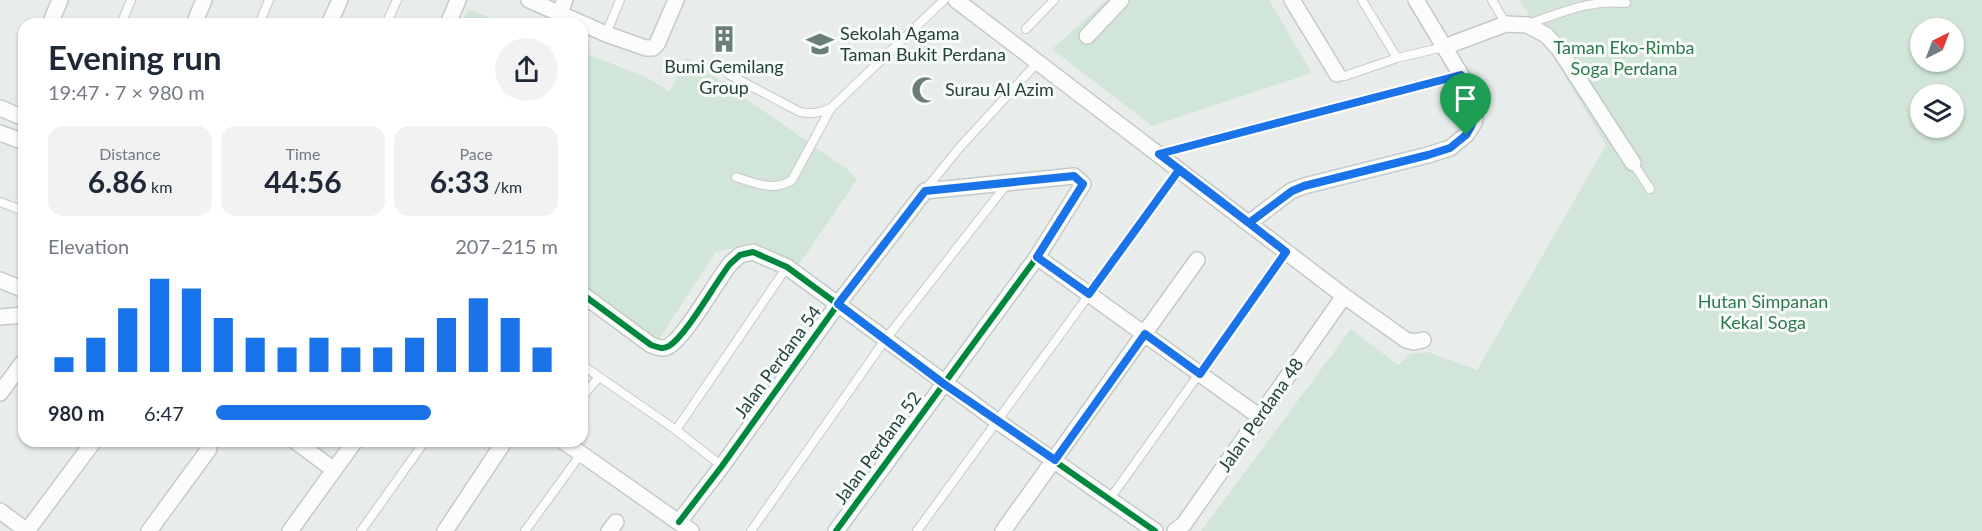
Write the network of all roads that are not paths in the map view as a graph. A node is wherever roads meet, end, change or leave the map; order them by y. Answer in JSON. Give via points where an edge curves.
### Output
{"nodes":[{"id":1,"x":60,"y":0,"type":"edge"},
{"id":2,"x":131,"y":0,"type":"edge"},
{"id":3,"x":204,"y":0,"type":"edge"},
{"id":4,"x":269,"y":0,"type":"edge"},
{"id":5,"x":340,"y":0,"type":"edge"},
{"id":6,"x":397,"y":0,"type":"edge"},
{"id":7,"x":458,"y":0,"type":"edge"},
{"id":8,"x":529,"y":0,"type":"edge"},
{"id":9,"x":620,"y":0,"type":"edge"},
{"id":10,"x":676,"y":0,"type":"edge"},
{"id":11,"x":944,"y":0,"type":"edge"},
{"id":12,"x":956,"y":0,"type":"edge"},
{"id":13,"x":983,"y":0,"type":"edge"},
{"id":14,"x":1054,"y":0,"type":"edge"},
{"id":15,"x":1121,"y":0,"type":"edge"},
{"id":16,"x":1292,"y":0,"type":"edge"},
{"id":17,"x":1362,"y":0,"type":"edge"},
{"id":18,"x":1416,"y":0,"type":"edge"},
{"id":19,"x":1492,"y":0,"type":"edge"},
{"id":20,"x":1626,"y":3,"type":"dead end"},
{"id":21,"x":562,"y":7,"type":"edge"},
{"id":22,"x":972,"y":12,"type":"junction"},
{"id":23,"x":52,"y":18,"type":"edge"},
{"id":24,"x":124,"y":18,"type":"edge"},
{"id":25,"x":196,"y":18,"type":"edge"},
{"id":26,"x":262,"y":18,"type":"edge"},
{"id":27,"x":332,"y":18,"type":"edge"},
{"id":28,"x":389,"y":18,"type":"edge"},
{"id":29,"x":450,"y":18,"type":"edge"},
{"id":30,"x":580,"y":18,"type":"edge"},
{"id":31,"x":588,"y":23,"type":"edge"},
{"id":32,"x":1506,"y":24,"type":"junction"},
{"id":33,"x":1527,"y":25,"type":"junction"},
{"id":34,"x":1026,"y":29,"type":"dead end"},
{"id":35,"x":606,"y":34,"type":"junction"},
{"id":36,"x":1087,"y":36,"type":"dead end"},
{"id":37,"x":1444,"y":47,"type":"junction"},
{"id":38,"x":1397,"y":58,"type":"junction"},
{"id":39,"x":1038,"y":62,"type":"junction"},
{"id":40,"x":729,"y":74,"type":"dead end"},
{"id":41,"x":1337,"y":74,"type":"joint"},
{"id":42,"x":1461,"y":75,"type":"junction"},
{"id":43,"x":0,"y":108,"type":"edge"},
{"id":44,"x":831,"y":108,"type":"junction"},
{"id":45,"x":18,"y":115,"type":"edge"},
{"id":46,"x":0,"y":133,"type":"edge"},
{"id":47,"x":18,"y":140,"type":"edge"},
{"id":48,"x":1159,"y":154,"type":"junction"},
{"id":49,"x":1633,"y":163,"type":"joint"},
{"id":50,"x":1179,"y":170,"type":"junction"},
{"id":51,"x":736,"y":177,"type":"dead end"},
{"id":52,"x":1010,"y":181,"type":"junction"},
{"id":53,"x":1650,"y":189,"type":"dead end"},
{"id":54,"x":925,"y":191,"type":"junction"},
{"id":55,"x":0,"y":202,"type":"edge"},
{"id":56,"x":18,"y":209,"type":"edge"},
{"id":57,"x":1249,"y":223,"type":"junction"},
{"id":58,"x":1286,"y":252,"type":"junction"},
{"id":59,"x":1037,"y":257,"type":"junction"},
{"id":60,"x":1197,"y":260,"type":"dead end"},
{"id":61,"x":787,"y":267,"type":"junction"},
{"id":62,"x":0,"y":280,"type":"edge"},
{"id":63,"x":18,"y":288,"type":"edge"},
{"id":64,"x":1089,"y":294,"type":"junction"},
{"id":65,"x":1344,"y":296,"type":"junction"},
{"id":66,"x":588,"y":298,"type":"edge"},
{"id":67,"x":838,"y":304,"type":"junction"},
{"id":68,"x":18,"y":316,"type":"edge"},
{"id":69,"x":0,"y":317,"type":"edge"},
{"id":70,"x":1145,"y":334,"type":"junction"},
{"id":71,"x":885,"y":340,"type":"junction"},
{"id":72,"x":1423,"y":340,"type":"dead end"},
{"id":73,"x":18,"y":369,"type":"edge"},
{"id":74,"x":588,"y":369,"type":"edge"},
{"id":75,"x":1200,"y":374,"type":"junction"},
{"id":76,"x":599,"y":377,"type":"junction"},
{"id":77,"x":944,"y":384,"type":"junction"},
{"id":78,"x":588,"y":390,"type":"edge"},
{"id":79,"x":0,"y":393,"type":"edge"},
{"id":80,"x":1260,"y":417,"type":"junction"},
{"id":81,"x":997,"y":421,"type":"junction"},
{"id":82,"x":676,"y":430,"type":"junction"},
{"id":83,"x":90,"y":447,"type":"edge"},
{"id":84,"x":303,"y":447,"type":"edge"},
{"id":85,"x":351,"y":447,"type":"edge"},
{"id":86,"x":421,"y":447,"type":"edge"},
{"id":87,"x":501,"y":447,"type":"edge"},
{"id":88,"x":571,"y":447,"type":"edge"},
{"id":89,"x":210,"y":449,"type":"dead end"},
{"id":90,"x":581,"y":454,"type":"junction"},
{"id":91,"x":1055,"y":460,"type":"junction"},
{"id":92,"x":722,"y":466,"type":"junction"},
{"id":93,"x":334,"y":470,"type":"junction"},
{"id":94,"x":1109,"y":500,"type":"junction"},
{"id":95,"x":0,"y":511,"type":"edge"},
{"id":96,"x":687,"y":528,"type":"edge"},
{"id":97,"x":27,"y":531,"type":"edge"},
{"id":98,"x":149,"y":531,"type":"edge"},
{"id":99,"x":290,"y":531,"type":"edge"},
{"id":100,"x":361,"y":531,"type":"edge"},
{"id":101,"x":445,"y":531,"type":"edge"},
{"id":102,"x":525,"y":531,"type":"edge"},
{"id":103,"x":751,"y":531,"type":"edge"},
{"id":104,"x":836,"y":531,"type":"edge"},
{"id":105,"x":917,"y":531,"type":"edge"},
{"id":106,"x":1003,"y":531,"type":"edge"},
{"id":107,"x":1155,"y":531,"type":"edge"},
{"id":108,"x":1175,"y":531,"type":"edge"}],
"edges":[{"from":1,"to":23,"type":"street"},
{"from":2,"to":24,"type":"lane"},
{"from":3,"to":25,"type":"street"},
{"from":4,"to":26,"type":"lane"},
{"from":5,"to":27,"type":"street"},
{"from":6,"to":28,"type":"lane"},
{"from":7,"to":29,"type":"street"},
{"from":8,"to":21,"type":"street"},
{"from":9,"to":35,"type":"lane"},
{"from":10,"to":35,"type":"street","via":[[653,48]]},
{"from":11,"to":44,"type":"lane"},
{"from":12,"to":22,"type":"street"},
{"from":13,"to":22,"type":"street"},
{"from":14,"to":34,"type":"lane"},
{"from":15,"to":36,"type":"street"},
{"from":16,"to":41,"type":"street"},
{"from":17,"to":38,"type":"lane"},
{"from":18,"to":37,"type":"street"},
{"from":19,"to":32,"type":"lane"},
{"from":20,"to":33,"type":"lane","via":[[1594,1]]},
{"from":21,"to":30,"type":"street"},
{"from":22,"to":39,"type":"street"},
{"from":31,"to":35,"type":"street"},
{"from":32,"to":33,"type":"street"},
{"from":32,"to":37,"type":"street"},
{"from":33,"to":49,"type":"street","via":[[1546,35],[1559,49]]},
{"from":37,"to":38,"type":"lane"},
{"from":37,"to":42,"type":"street"},
{"from":38,"to":41,"type":"lane","via":[[1345,76]]},
{"from":39,"to":48,"type":"street"},
{"from":39,"to":54,"type":"lane"},
{"from":40,"to":44,"type":"lane","via":[[800,112],[818,113]]},
{"from":42,"to":48,"type":"lane"},
{"from":42,"to":57,"type":"street","via":[[1476,111],[1466,135],[1450,148],[1292,191]]},
{"from":43,"to":45,"type":"street"},
{"from":44,"to":51,"type":"lane","via":[[792,180],[776,186]]},
{"from":46,"to":47,"type":"street"},
{"from":48,"to":50,"type":"street"},
{"from":49,"to":53,"type":"lane"},
{"from":50,"to":57,"type":"street"},
{"from":50,"to":64,"type":"lane"},
{"from":52,"to":54,"type":"street"},
{"from":52,"to":59,"type":"street","name":"Jalan Perdana 52","via":[[1074,176],[1083,184]]},
{"from":52,"to":71,"type":"lane"},
{"from":54,"to":67,"type":"street","name":"Jalan Perdana 54"},
{"from":55,"to":56,"type":"lane"},
{"from":57,"to":58,"type":"street"},
{"from":58,"to":65,"type":"street"},
{"from":58,"to":75,"type":"lane"},
{"from":59,"to":64,"type":"street"},
{"from":59,"to":77,"type":"street","name":"Jalan Perdana 52"},
{"from":60,"to":70,"type":"street"},
{"from":61,"to":66,"type":"street","via":[[753,252],[740,255],[719,278],[679,338],[667,348],[651,345]]},
{"from":61,"to":67,"type":"street"},
{"from":61,"to":82,"type":"lane"},
{"from":62,"to":63,"type":"street"},
{"from":64,"to":70,"type":"street"},
{"from":64,"to":81,"type":"lane"},
{"from":65,"to":72,"type":"street","via":[[1406,340]]},
{"from":65,"to":80,"type":"street","name":"Jalan Perdana 48"},
{"from":67,"to":71,"type":"street"},
{"from":67,"to":92,"type":"street","name":"Jalan Perdana 54"},
{"from":68,"to":69,"type":"street"},
{"from":70,"to":75,"type":"street"},
{"from":70,"to":91,"type":"street"},
{"from":71,"to":77,"type":"street"},
{"from":71,"to":103,"type":"lane"},
{"from":73,"to":79,"type":"street"},
{"from":74,"to":76,"type":"lane"},
{"from":75,"to":80,"type":"street"},
{"from":75,"to":94,"type":"lane"},
{"from":76,"to":78,"type":"lane"},
{"from":76,"to":82,"type":"lane"},
{"from":77,"to":81,"type":"street"},
{"from":77,"to":104,"type":"street","name":"Jalan Perdana 52"},
{"from":80,"to":108,"type":"street","name":"Jalan Perdana 48","via":[[1184,524]]},
{"from":81,"to":91,"type":"street"},
{"from":81,"to":105,"type":"lane"},
{"from":82,"to":92,"type":"lane"},
{"from":83,"to":97,"type":"street"},
{"from":84,"to":93,"type":"street"},
{"from":85,"to":93,"type":"street"},
{"from":86,"to":100,"type":"lane"},
{"from":87,"to":101,"type":"street"},
{"from":88,"to":90,"type":"street"},
{"from":89,"to":98,"type":"street"},
{"from":90,"to":96,"type":"street"},
{"from":90,"to":102,"type":"lane"},
{"from":91,"to":94,"type":"street"},
{"from":91,"to":106,"type":"street"},
{"from":92,"to":96,"type":"street","name":"Jalan Perdana 54"},
{"from":93,"to":99,"type":"street"},
{"from":94,"to":107,"type":"street"},
{"from":95,"to":97,"type":"street"}]}
